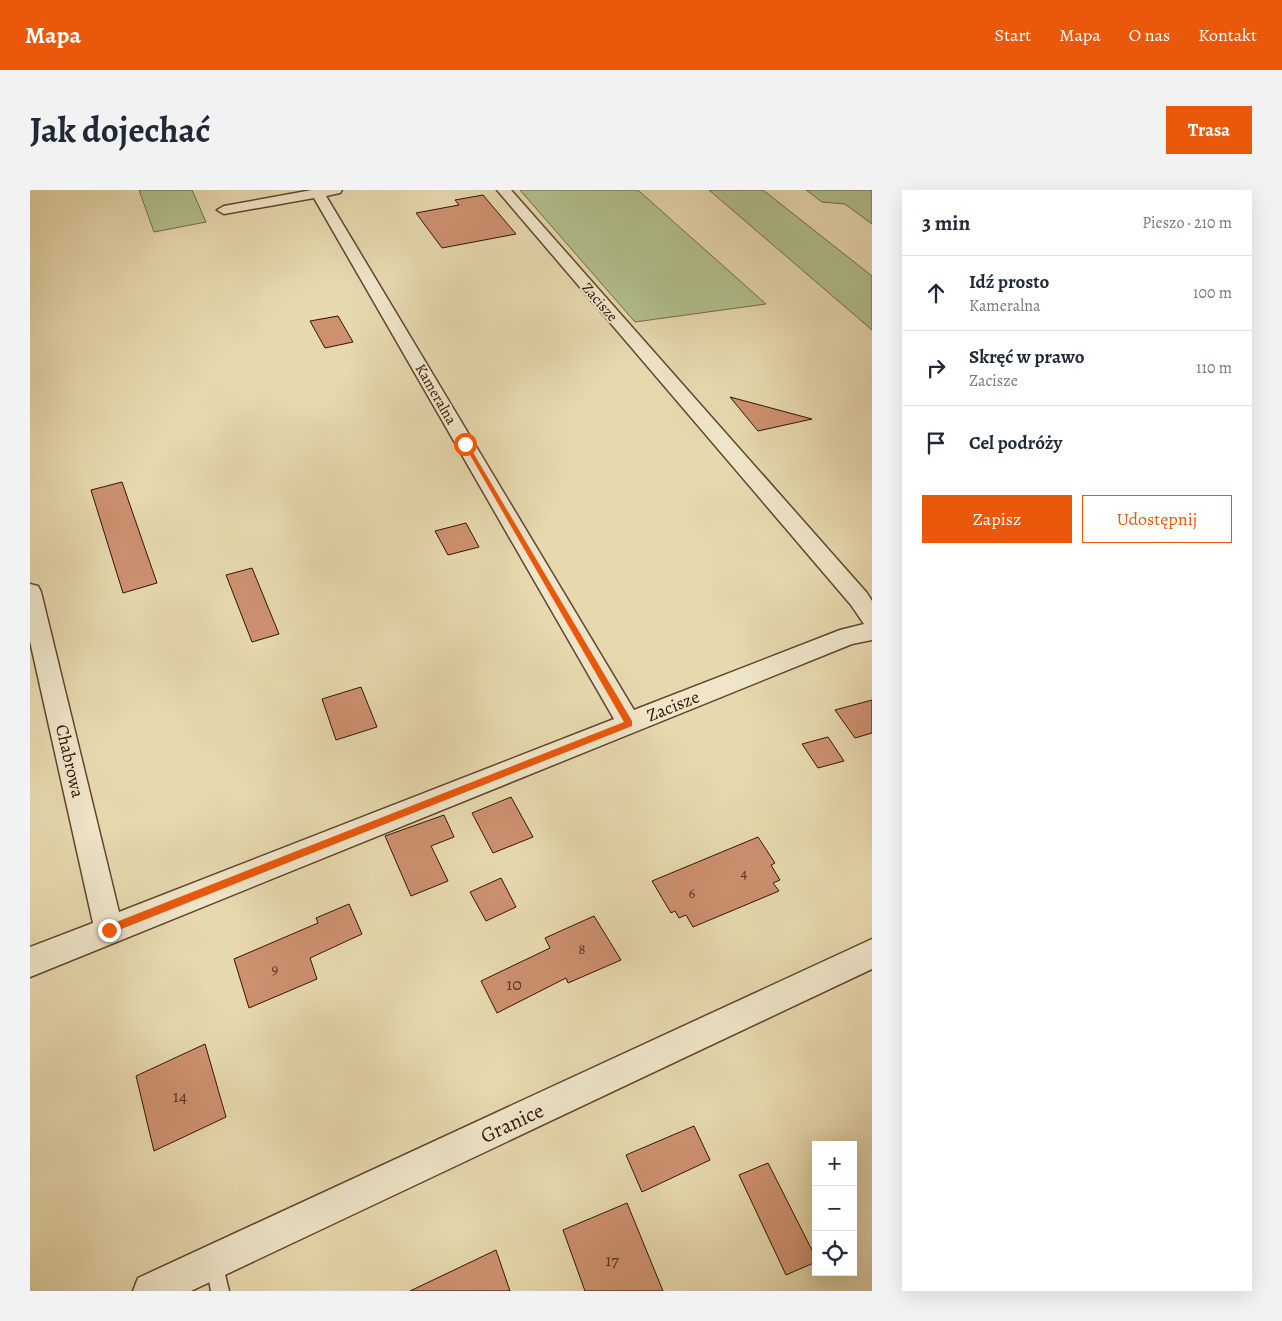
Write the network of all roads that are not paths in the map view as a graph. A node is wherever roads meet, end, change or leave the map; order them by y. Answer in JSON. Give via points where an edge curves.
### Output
{"nodes":[{"id":1,"x":504,"y":190,"type":"edge"},
{"id":2,"x":327,"y":192,"type":"edge"},
{"id":3,"x":224,"y":210,"type":"dead end"},
{"id":4,"x":30,"y":592,"type":"edge"},
{"id":5,"x":872,"y":618,"type":"edge"},
{"id":6,"x":872,"y":631,"type":"edge"},
{"id":7,"x":629,"y":723,"type":"junction"},
{"id":8,"x":109,"y":930,"type":"junction"},
{"id":9,"x":872,"y":954,"type":"edge"},
{"id":10,"x":30,"y":962,"type":"edge"},
{"id":11,"x":217,"y":1276,"type":"edge"},
{"id":12,"x":151,"y":1291,"type":"edge"}],
"edges":[{"from":1,"to":5,"type":"street","name":"Zacisze","via":[[859,599]]},
{"from":2,"to":3,"type":"street"},
{"from":2,"to":7,"type":"street","name":"Kameralna"},
{"from":4,"to":8,"type":"street","name":"Chabrowa"},
{"from":6,"to":7,"type":"street","name":"Zacisze","via":[[848,636]]},
{"from":7,"to":8,"type":"street","name":"Zacisze"},
{"from":8,"to":10,"type":"street","name":"Zacisze"},
{"from":9,"to":11,"type":"street","name":"Granice"},
{"from":11,"to":12,"type":"street","name":"Granice"}]}
